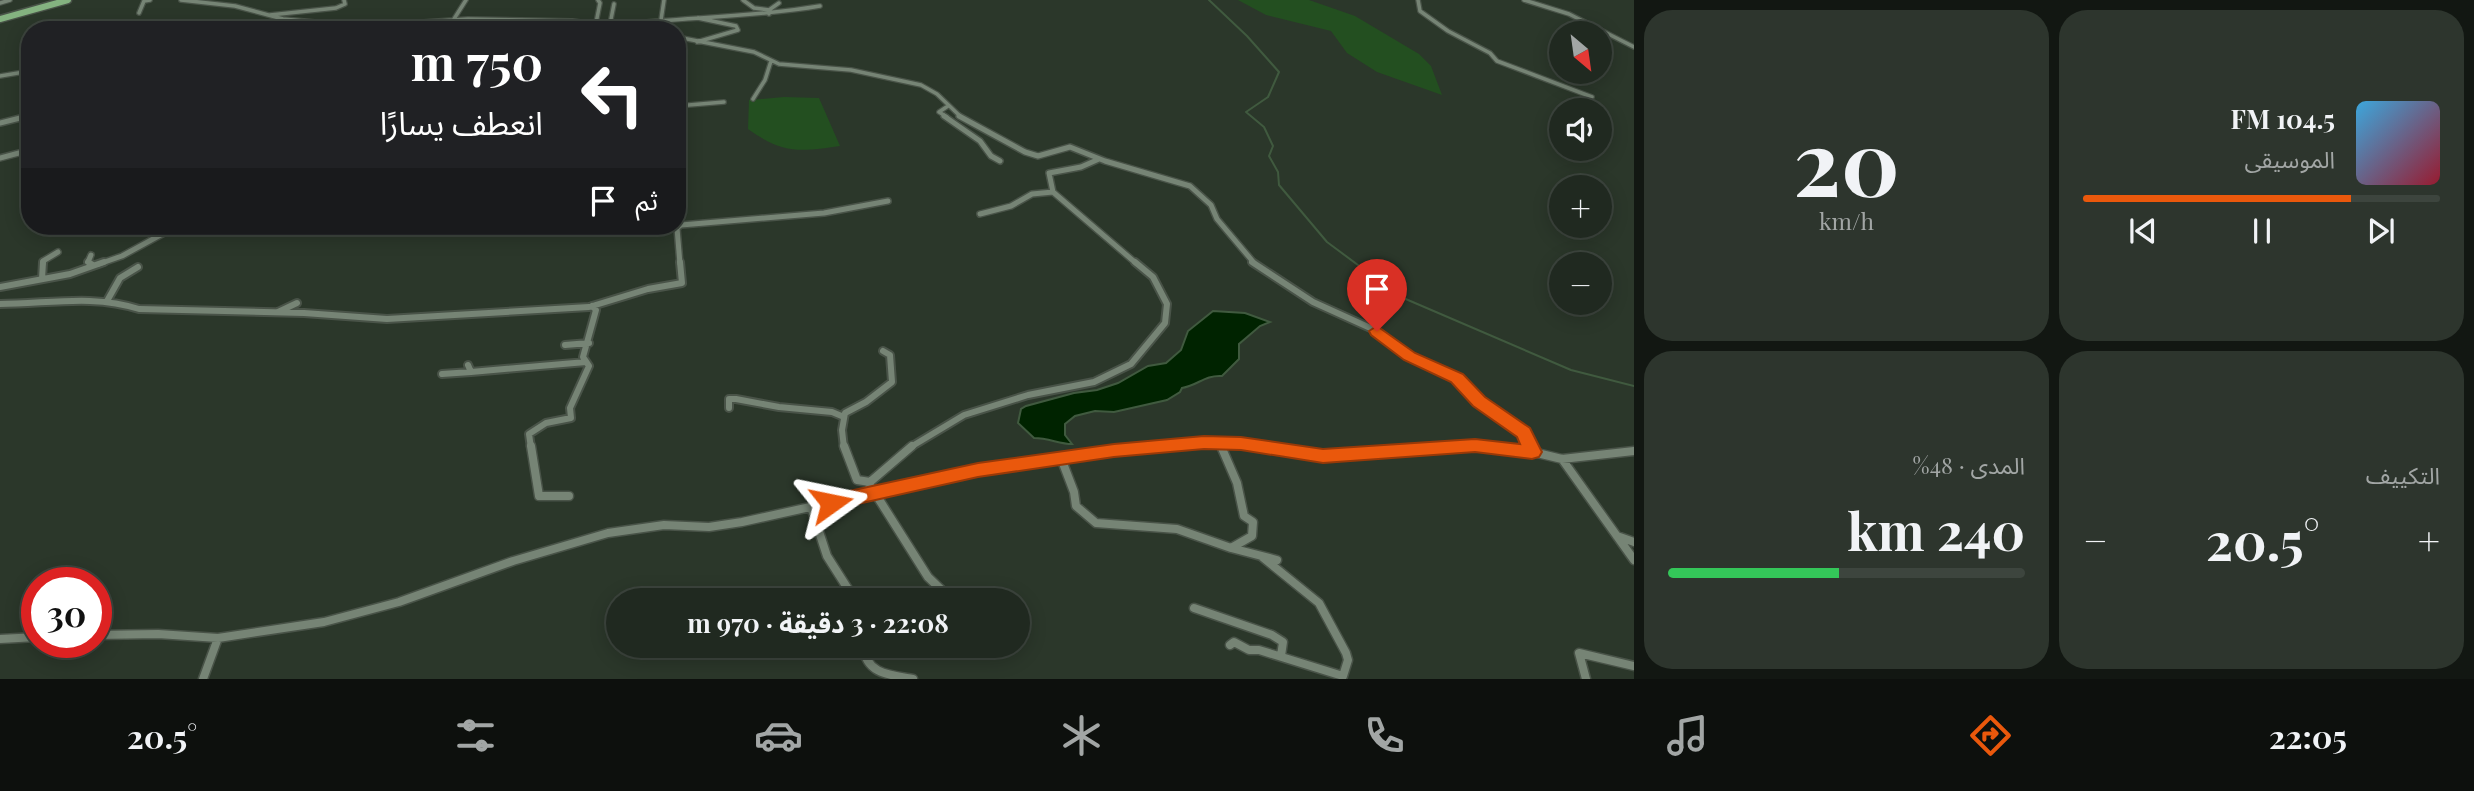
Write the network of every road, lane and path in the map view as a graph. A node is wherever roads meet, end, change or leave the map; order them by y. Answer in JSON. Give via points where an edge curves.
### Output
{"nodes":[{"id":1,"x":10,"y":0,"type":"edge"},
{"id":2,"x":57,"y":0,"type":"edge"},
{"id":3,"x":68,"y":0,"type":"edge"},
{"id":4,"x":150,"y":0,"type":"edge"},
{"id":5,"x":181,"y":0,"type":"edge"},
{"id":6,"x":344,"y":0,"type":"edge"},
{"id":7,"x":466,"y":0,"type":"edge"},
{"id":8,"x":598,"y":0,"type":"edge"},
{"id":9,"x":664,"y":0,"type":"edge"},
{"id":10,"x":743,"y":0,"type":"edge"},
{"id":11,"x":1418,"y":0,"type":"edge"},
{"id":12,"x":1524,"y":0,"type":"edge"},
{"id":13,"x":191,"y":1,"type":"edge"},
{"id":14,"x":0,"y":3,"type":"edge"},
{"id":15,"x":779,"y":3,"type":"dead end"},
{"id":16,"x":614,"y":4,"type":"dead end"},
{"id":17,"x":820,"y":6,"type":"dead end"},
{"id":18,"x":769,"y":12,"type":"junction"},
{"id":19,"x":139,"y":13,"type":"dead end"},
{"id":20,"x":265,"y":15,"type":"junction"},
{"id":21,"x":695,"y":16,"type":"junction"},
{"id":22,"x":0,"y":17,"type":"edge"},
{"id":23,"x":454,"y":19,"type":"junction"},
{"id":24,"x":488,"y":20,"type":"joint"},
{"id":25,"x":661,"y":20,"type":"junction"},
{"id":26,"x":323,"y":21,"type":"edge"},
{"id":27,"x":430,"y":21,"type":"edge"},
{"id":28,"x":520,"y":21,"type":"edge"},
{"id":29,"x":596,"y":21,"type":"edge"},
{"id":30,"x":611,"y":21,"type":"edge"},
{"id":31,"x":652,"y":21,"type":"edge"},
{"id":32,"x":686,"y":39,"type":"edge"},
{"id":33,"x":697,"y":41,"type":"junction"},
{"id":34,"x":1634,"y":47,"type":"edge"},
{"id":35,"x":771,"y":61,"type":"junction"},
{"id":36,"x":21,"y":72,"type":"edge"},
{"id":37,"x":0,"y":76,"type":"edge"},
{"id":38,"x":1592,"y":97,"type":"dead end"},
{"id":39,"x":753,"y":99,"type":"dead end"},
{"id":40,"x":724,"y":102,"type":"dead end"},
{"id":41,"x":686,"y":105,"type":"edge"},
{"id":42,"x":948,"y":106,"type":"junction"},
{"id":43,"x":21,"y":118,"type":"edge"},
{"id":44,"x":0,"y":123,"type":"edge"},
{"id":45,"x":21,"y":152,"type":"edge"},
{"id":46,"x":0,"y":158,"type":"edge"},
{"id":47,"x":1099,"y":159,"type":"junction"},
{"id":48,"x":1000,"y":161,"type":"dead end"},
{"id":49,"x":1053,"y":192,"type":"junction"},
{"id":50,"x":888,"y":201,"type":"dead end"},
{"id":51,"x":980,"y":214,"type":"dead end"},
{"id":52,"x":686,"y":225,"type":"edge"},
{"id":53,"x":678,"y":235,"type":"edge"},
{"id":54,"x":156,"y":236,"type":"edge"},
{"id":55,"x":58,"y":252,"type":"dead end"},
{"id":56,"x":91,"y":255,"type":"dead end"},
{"id":57,"x":93,"y":265,"type":"junction"},
{"id":58,"x":138,"y":267,"type":"dead end"},
{"id":59,"x":42,"y":279,"type":"junction"},
{"id":60,"x":0,"y":287,"type":"edge"},
{"id":61,"x":107,"y":301,"type":"junction"},
{"id":62,"x":297,"y":303,"type":"dead end"},
{"id":63,"x":0,"y":304,"type":"edge"},
{"id":64,"x":592,"y":306,"type":"junction"},
{"id":65,"x":276,"y":313,"type":"junction"},
{"id":66,"x":589,"y":343,"type":"junction"},
{"id":67,"x":565,"y":345,"type":"dead end"},
{"id":68,"x":883,"y":351,"type":"dead end"},
{"id":69,"x":586,"y":362,"type":"junction"},
{"id":70,"x":442,"y":374,"type":"dead end"},
{"id":71,"x":729,"y":408,"type":"dead end"},
{"id":72,"x":844,"y":417,"type":"junction"},
{"id":73,"x":1220,"y":443,"type":"junction"},
{"id":74,"x":1634,"y":451,"type":"edge"},
{"id":75,"x":1532,"y":452,"type":"junction"},
{"id":76,"x":1061,"y":458,"type":"junction"},
{"id":77,"x":1562,"y":459,"type":"junction"},
{"id":78,"x":870,"y":482,"type":"junction"},
{"id":79,"x":872,"y":494,"type":"junction"},
{"id":80,"x":569,"y":496,"type":"dead end"},
{"id":81,"x":811,"y":507,"type":"junction"},
{"id":82,"x":1615,"y":536,"type":"junction"},
{"id":83,"x":1634,"y":536,"type":"edge"},
{"id":84,"x":1634,"y":542,"type":"edge"},
{"id":85,"x":1231,"y":548,"type":"junction"},
{"id":86,"x":1261,"y":556,"type":"junction"},
{"id":87,"x":1277,"y":560,"type":"dead end"},
{"id":88,"x":1634,"y":560,"type":"edge"},
{"id":89,"x":846,"y":588,"type":"edge"},
{"id":90,"x":939,"y":588,"type":"edge"},
{"id":91,"x":1194,"y":608,"type":"dead end"},
{"id":92,"x":112,"y":635,"type":"edge"},
{"id":93,"x":21,"y":638,"type":"edge"},
{"id":94,"x":218,"y":638,"type":"junction"},
{"id":95,"x":0,"y":639,"type":"edge"},
{"id":96,"x":1230,"y":645,"type":"dead end"},
{"id":97,"x":1281,"y":656,"type":"junction"},
{"id":98,"x":866,"y":658,"type":"edge"},
{"id":99,"x":1634,"y":666,"type":"edge"},
{"id":100,"x":1343,"y":677,"type":"edge"},
{"id":101,"x":203,"y":679,"type":"edge"},
{"id":102,"x":912,"y":679,"type":"edge"},
{"id":103,"x":1586,"y":679,"type":"edge"}],
"edges":[{"from":1,"to":14,"type":"street"},
{"from":2,"to":22,"type":"main road"},
{"from":3,"to":22,"type":"main road"},
{"from":4,"to":19,"type":"street","via":[[144,1]]},
{"from":5,"to":13,"type":"street"},
{"from":6,"to":20,"type":"street","via":[[345,4],[336,8]]},
{"from":7,"to":23,"type":"street"},
{"from":8,"to":29,"type":"street"},
{"from":9,"to":25,"type":"street"},
{"from":10,"to":18,"type":"street"},
{"from":11,"to":38,"type":"street","via":[[1420,11],[1497,61]]},
{"from":12,"to":34,"type":"street","via":[[1569,14]]},
{"from":13,"to":20,"type":"street"},
{"from":15,"to":18,"type":"street"},
{"from":16,"to":30,"type":"street"},
{"from":17,"to":18,"type":"street"},
{"from":18,"to":21,"type":"street"},
{"from":20,"to":26,"type":"street"},
{"from":21,"to":25,"type":"street"},
{"from":21,"to":33,"type":"street","via":[[738,30]]},
{"from":23,"to":24,"type":"street"},
{"from":23,"to":27,"type":"street"},
{"from":24,"to":28,"type":"street"},
{"from":25,"to":31,"type":"street"},
{"from":32,"to":33,"type":"street"},
{"from":33,"to":35,"type":"street","via":[[754,52]]},
{"from":35,"to":39,"type":"street"},
{"from":35,"to":42,"type":"street","via":[[851,70],[921,85]]},
{"from":36,"to":37,"type":"street"},
{"from":40,"to":41,"type":"street"},
{"from":42,"to":47,"type":"street","via":[[1025,152],[1038,156],[1070,147]]},
{"from":42,"to":48,"type":"street","via":[[939,113]]},
{"from":43,"to":44,"type":"street"},
{"from":45,"to":46,"type":"street"},
{"from":47,"to":49,"type":"street","via":[[1090,166],[1049,173]]},
{"from":47,"to":75,"type":"street","via":[[1190,186],[1211,205],[1249,260],[1313,302],[1377,331],[1409,356],[1457,378],[1479,402],[1524,433]]},
{"from":49,"to":51,"type":"street","via":[[1021,197],[1014,204]]},
{"from":49,"to":78,"type":"street","via":[[1153,277],[1167,304],[1164,323],[1131,364],[1094,382],[1028,395],[964,415],[909,448]]},
{"from":50,"to":52,"type":"street","via":[[824,213]]},
{"from":53,"to":64,"type":"street","via":[[682,283]]},
{"from":54,"to":57,"type":"street","via":[[122,256]]},
{"from":55,"to":59,"type":"street","via":[[43,261]]},
{"from":56,"to":57,"type":"street","via":[[88,262]]},
{"from":57,"to":59,"type":"street"},
{"from":58,"to":61,"type":"street","via":[[120,278]]},
{"from":59,"to":60,"type":"street"},
{"from":61,"to":63,"type":"street"},
{"from":61,"to":65,"type":"street","via":[[139,309]]},
{"from":62,"to":65,"type":"street"},
{"from":64,"to":65,"type":"street","via":[[387,319]]},
{"from":64,"to":66,"type":"street","via":[[596,310]]},
{"from":66,"to":67,"type":"street"},
{"from":66,"to":69,"type":"street","via":[[583,357]]},
{"from":68,"to":72,"type":"street","via":[[890,355],[892,383],[845,412]]},
{"from":69,"to":70,"type":"street","via":[[469,368]]},
{"from":69,"to":80,"type":"street","via":[[589,366],[570,408],[571,418],[529,434],[539,496]]},
{"from":71,"to":72,"type":"street","via":[[729,399],[736,398]]},
{"from":72,"to":78,"type":"street","via":[[846,461],[858,480]]},
{"from":73,"to":75,"type":"street","via":[[1323,456],[1475,446]]},
{"from":73,"to":76,"type":"street"},
{"from":73,"to":85,"type":"street","via":[[1237,483],[1244,516],[1253,522],[1252,536]]},
{"from":74,"to":77,"type":"street"},
{"from":75,"to":77,"type":"street"},
{"from":76,"to":79,"type":"street","via":[[978,470]]},
{"from":76,"to":85,"type":"street","via":[[1076,506],[1096,523],[1177,529]]},
{"from":77,"to":82,"type":"street"},
{"from":78,"to":79,"type":"street"},
{"from":79,"to":81,"type":"street"},
{"from":79,"to":90,"type":"street"},
{"from":81,"to":89,"type":"street","via":[[820,543]]},
{"from":81,"to":94,"type":"street","via":[[709,527],[663,525],[608,534],[363,612]]},
{"from":82,"to":83,"type":"street"},
{"from":82,"to":84,"type":"street"},
{"from":82,"to":88,"type":"street"},
{"from":85,"to":86,"type":"street"},
{"from":86,"to":87,"type":"street"},
{"from":86,"to":100,"type":"street","via":[[1319,603],[1346,653]]},
{"from":91,"to":97,"type":"street","via":[[1272,635],[1283,642]]},
{"from":92,"to":94,"type":"street"},
{"from":93,"to":95,"type":"street"},
{"from":94,"to":101,"type":"street"},
{"from":96,"to":97,"type":"street","via":[[1234,642]]},
{"from":97,"to":100,"type":"street"},
{"from":98,"to":102,"type":"street","via":[[878,674]]},
{"from":99,"to":103,"type":"street","via":[[1579,653]]}]}
